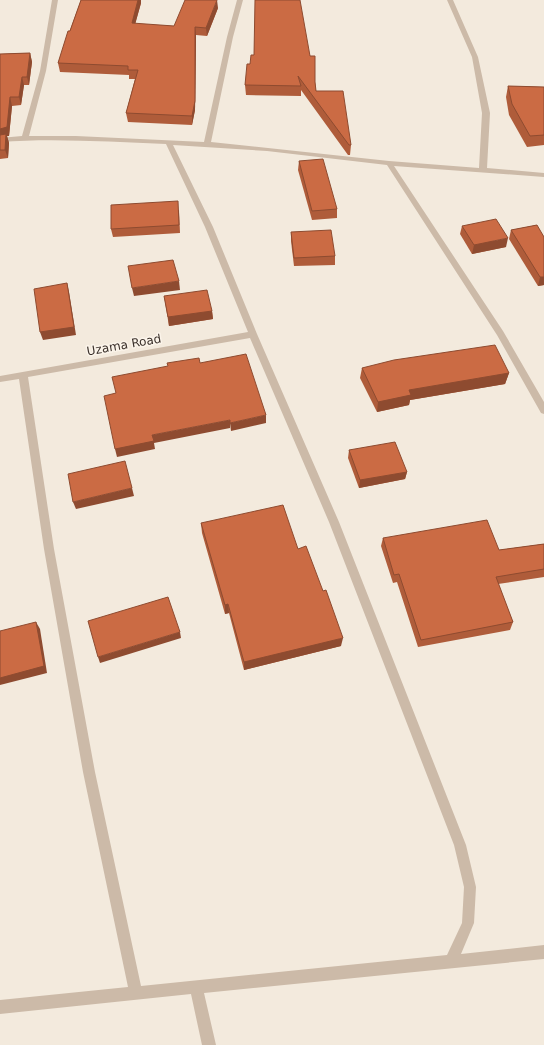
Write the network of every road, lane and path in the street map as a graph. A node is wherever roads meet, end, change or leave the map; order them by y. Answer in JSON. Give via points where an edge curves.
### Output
{"nodes":[{"id":1,"x":55,"y":0,"type":"edge"},
{"id":2,"x":240,"y":0,"type":"edge"},
{"id":3,"x":450,"y":0,"type":"edge"},
{"id":4,"x":25,"y":138,"type":"junction"},
{"id":5,"x":0,"y":140,"type":"edge"},
{"id":6,"x":169,"y":143,"type":"junction"},
{"id":7,"x":208,"y":144,"type":"junction"},
{"id":8,"x":389,"y":163,"type":"junction"},
{"id":9,"x":483,"y":170,"type":"junction"},
{"id":10,"x":544,"y":175,"type":"edge"},
{"id":11,"x":253,"y":334,"type":"junction"},
{"id":12,"x":23,"y":374,"type":"junction"},
{"id":13,"x":0,"y":378,"type":"edge"},
{"id":14,"x":544,"y":410,"type":"edge"},
{"id":15,"x":544,"y":954,"type":"edge"},
{"id":16,"x":451,"y":962,"type":"junction"},
{"id":17,"x":196,"y":987,"type":"junction"},
{"id":18,"x":136,"y":993,"type":"junction"},
{"id":19,"x":0,"y":1007,"type":"edge"},
{"id":20,"x":209,"y":1045,"type":"edge"}],
"edges":[{"from":1,"to":4,"type":"street","via":[[43,71]]},
{"from":2,"to":7,"type":"street"},
{"from":3,"to":9,"type":"street","via":[[475,56],[486,113]]},
{"from":4,"to":5,"type":"street"},
{"from":4,"to":6,"type":"street"},
{"from":6,"to":7,"type":"street"},
{"from":6,"to":11,"type":"street","via":[[209,227]]},
{"from":7,"to":8,"type":"street"},
{"from":8,"to":9,"type":"street"},
{"from":8,"to":14,"type":"street","via":[[500,333]]},
{"from":9,"to":10,"type":"street"},
{"from":11,"to":12,"type":"street","name":"Uzama Road"},
{"from":11,"to":16,"type":"street","via":[[334,522],[460,846],[470,887],[468,923]]},
{"from":12,"to":13,"type":"street","name":"Uzama Road"},
{"from":12,"to":18,"type":"street","via":[[49,549],[88,764]]},
{"from":15,"to":16,"type":"street"},
{"from":16,"to":17,"type":"street"},
{"from":17,"to":18,"type":"street"},
{"from":17,"to":20,"type":"street"},
{"from":18,"to":19,"type":"street"}]}
